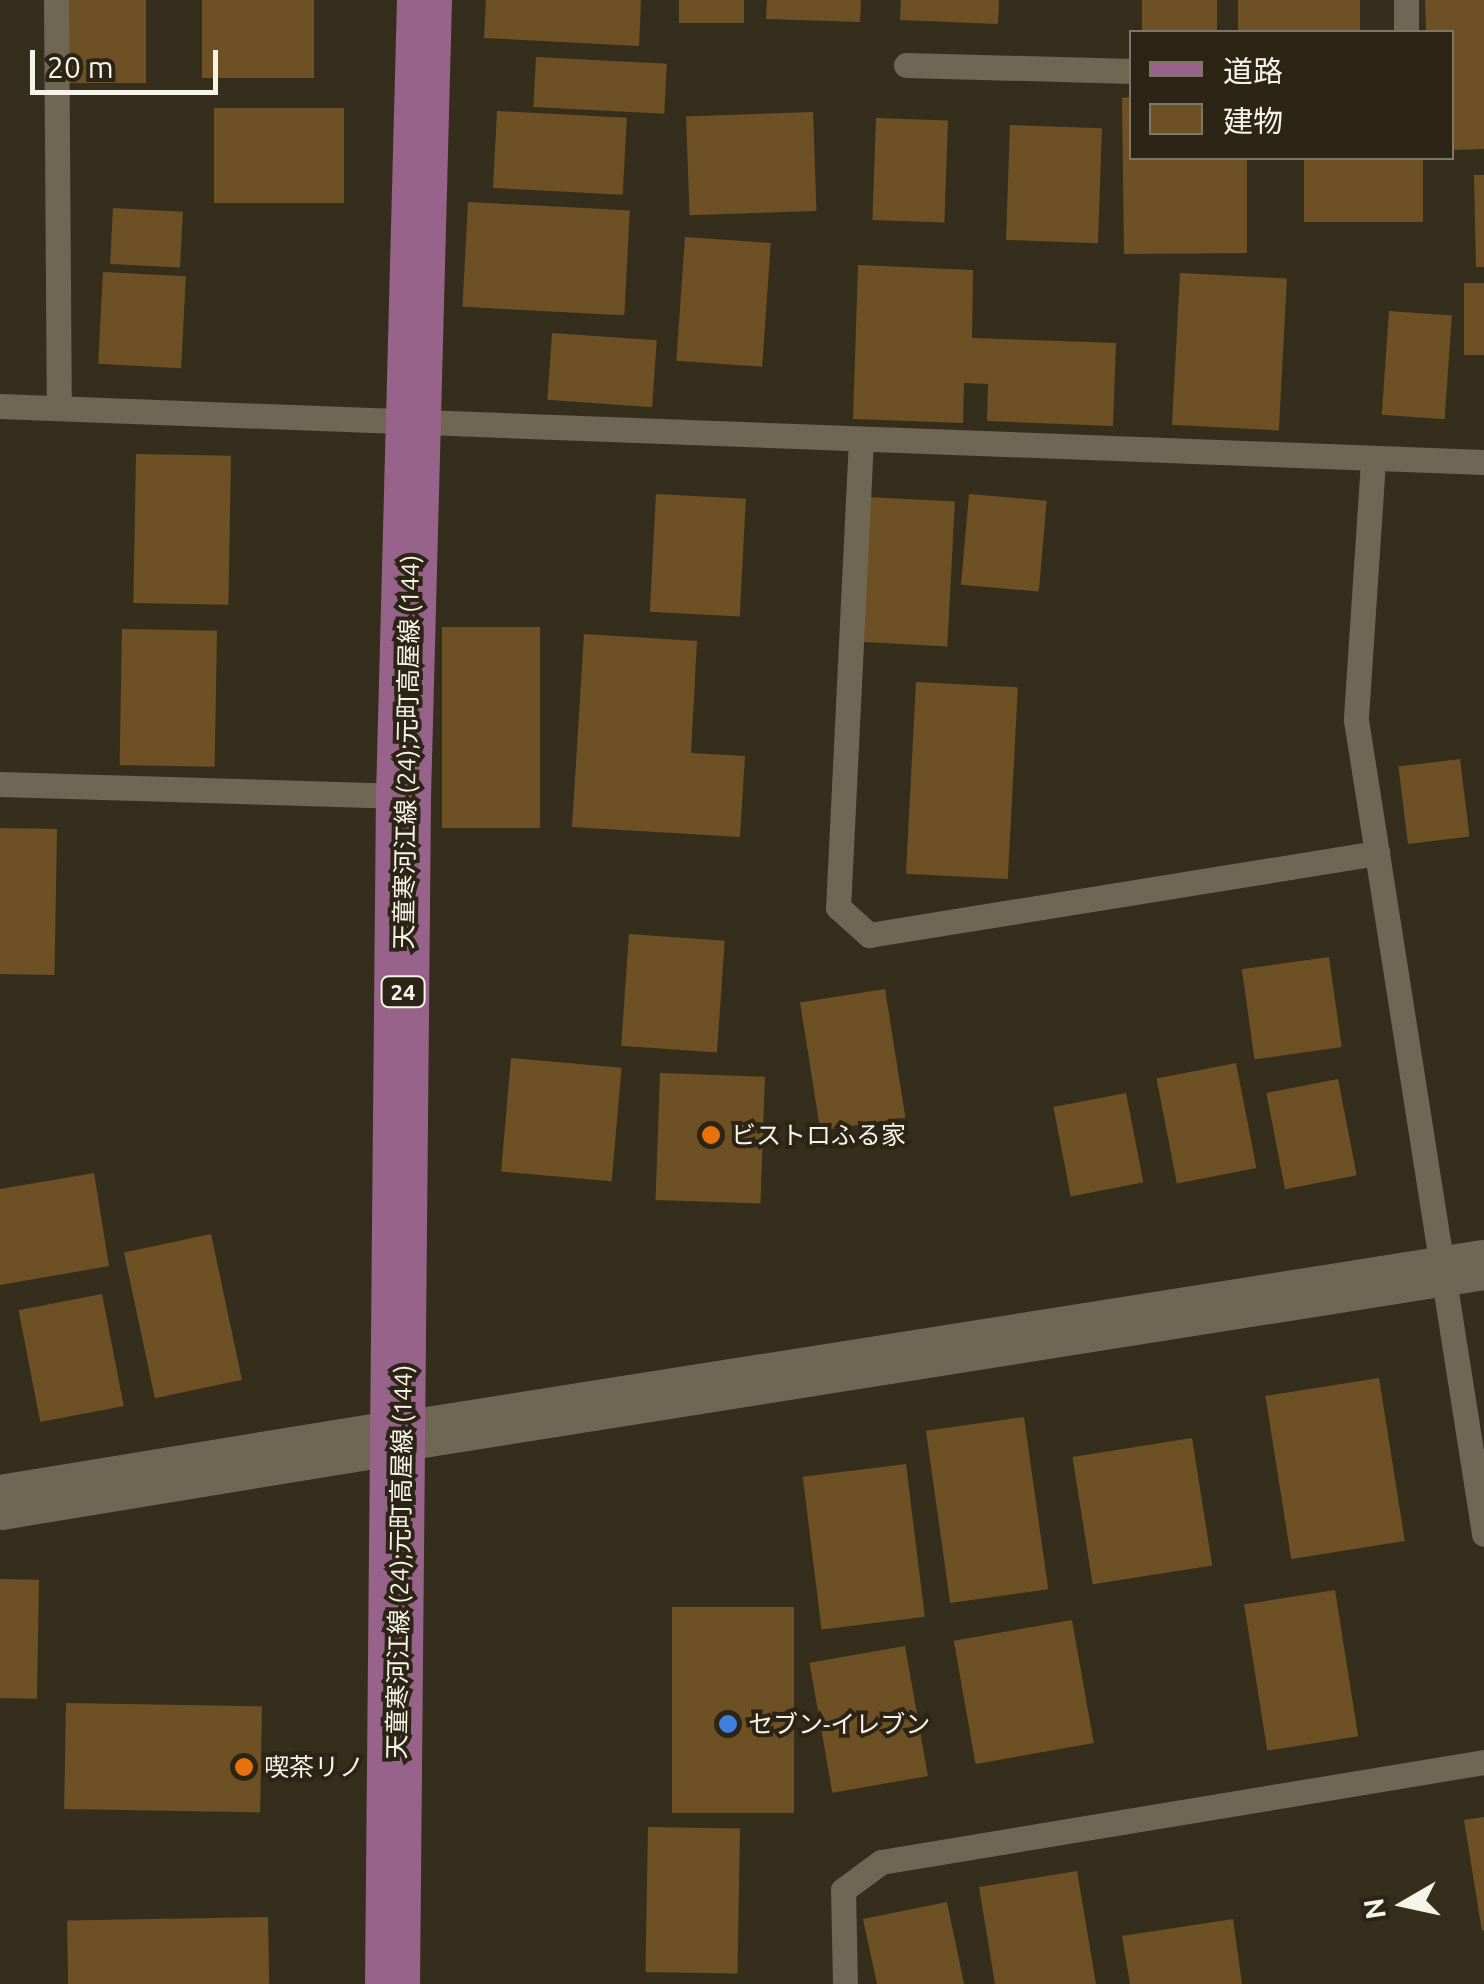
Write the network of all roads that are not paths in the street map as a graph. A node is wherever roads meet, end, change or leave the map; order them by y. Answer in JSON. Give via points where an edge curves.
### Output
{"nodes":[{"id":1,"x":56,"y":0,"type":"edge"},
{"id":2,"x":424,"y":0,"type":"edge"},
{"id":3,"x":1406,"y":0,"type":"edge"},
{"id":4,"x":1406,"y":30,"type":"edge"},
{"id":5,"x":906,"y":64,"type":"dead end"},
{"id":6,"x":1129,"y":71,"type":"edge"},
{"id":7,"x":0,"y":406,"type":"edge"},
{"id":8,"x":59,"y":408,"type":"junction"},
{"id":9,"x":414,"y":423,"type":"junction"},
{"id":10,"x":861,"y":440,"type":"junction"},
{"id":11,"x":1373,"y":461,"type":"junction"},
{"id":12,"x":1484,"y":462,"type":"edge"},
{"id":13,"x":0,"y":784,"type":"edge"},
{"id":14,"x":403,"y":796,"type":"junction"},
{"id":15,"x":1377,"y":854,"type":"junction"},
{"id":16,"x":1462,"y":1268,"type":"edge"},
{"id":17,"x":403,"y":1436,"type":"junction"},
{"id":18,"x":0,"y":1502,"type":"edge"},
{"id":19,"x":1484,"y":1534,"type":"edge"},
{"id":20,"x":1484,"y":1762,"type":"edge"},
{"id":21,"x":392,"y":1984,"type":"edge"},
{"id":22,"x":845,"y":1984,"type":"edge"}],
"edges":[{"from":1,"to":8,"type":"lane"},
{"from":2,"to":9,"type":"main road","name":"天童寒河江線 (24);元町高屋線 (144)","number":"24"},
{"from":3,"to":4,"type":"lane"},
{"from":5,"to":6,"type":"lane"},
{"from":7,"to":8,"type":"lane"},
{"from":8,"to":9,"type":"lane"},
{"from":9,"to":10,"type":"lane"},
{"from":9,"to":14,"type":"main road","name":"天童寒河江線 (24);元町高屋線 (144)","number":"24"},
{"from":10,"to":11,"type":"lane"},
{"from":10,"to":15,"type":"lane","via":[[838,907],[869,935]]},
{"from":11,"to":12,"type":"lane"},
{"from":11,"to":15,"type":"lane","via":[[1356,720]]},
{"from":13,"to":14,"type":"lane"},
{"from":14,"to":17,"type":"main road","name":"天童寒河江線 (24);元町高屋線 (144)","number":"24"},
{"from":15,"to":16,"type":"lane"},
{"from":16,"to":17,"type":"street"},
{"from":16,"to":19,"type":"lane"},
{"from":17,"to":18,"type":"street"},
{"from":17,"to":21,"type":"main road","name":"天童寒河江線 (24);元町高屋線 (144)","number":"24"},
{"from":20,"to":22,"type":"lane","via":[[881,1862],[843,1890]]}]}
